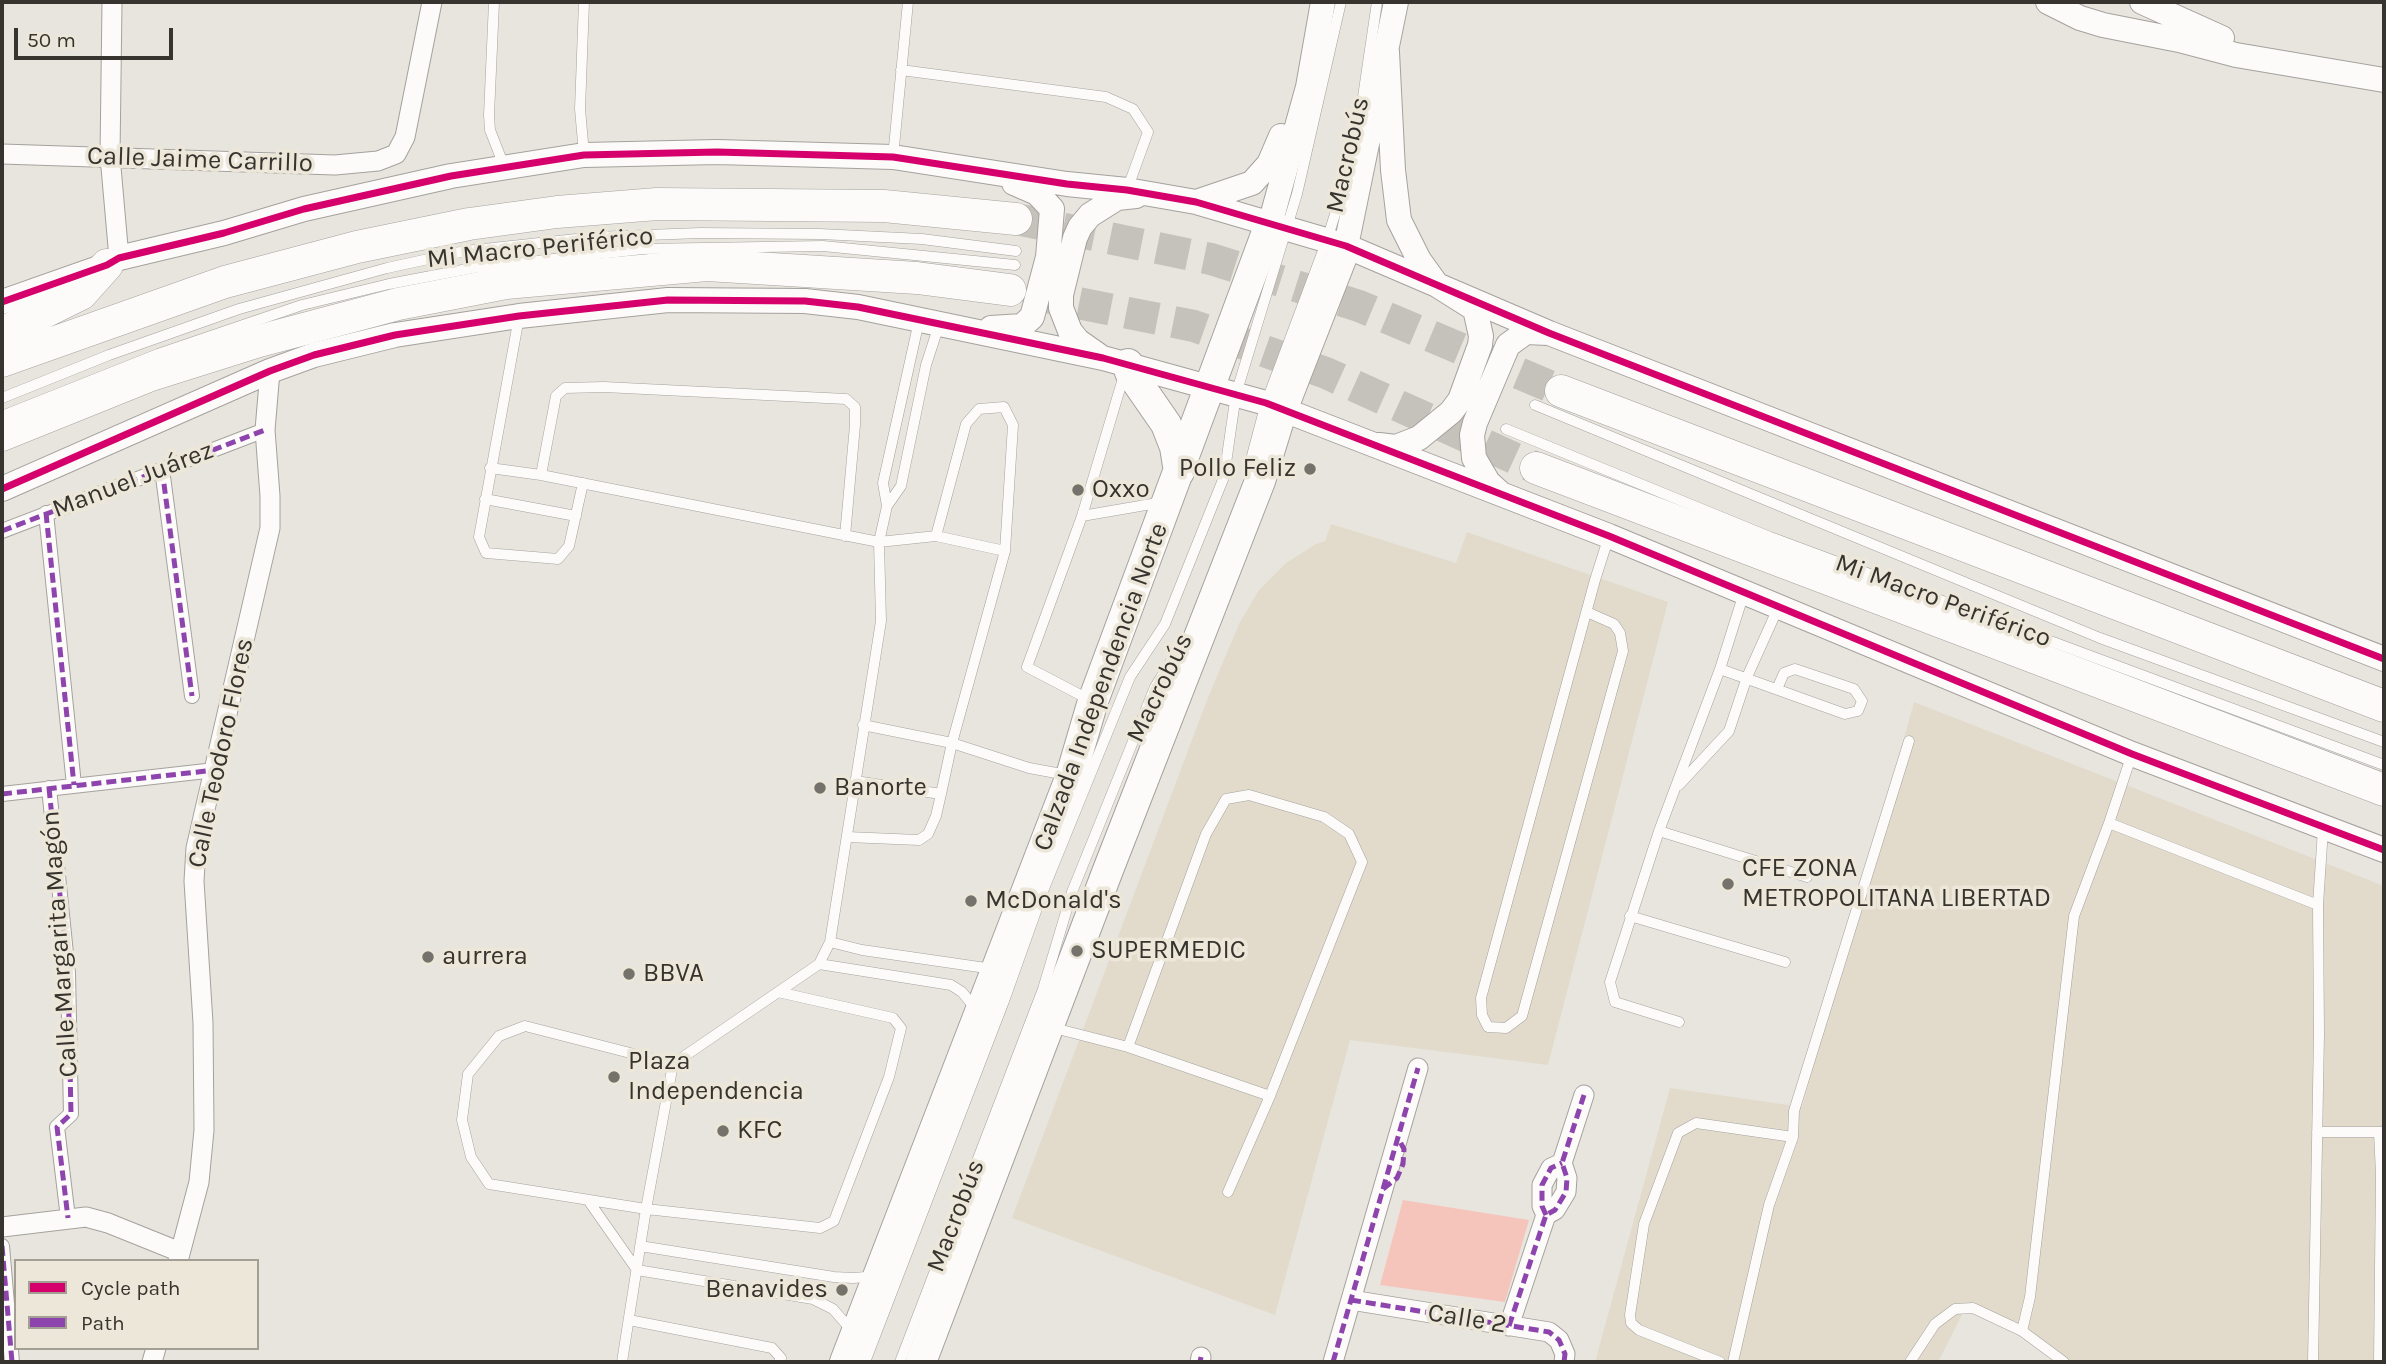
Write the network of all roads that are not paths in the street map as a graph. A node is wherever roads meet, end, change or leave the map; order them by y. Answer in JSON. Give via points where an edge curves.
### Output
{"nodes":[{"id":1,"x":112,"y":2,"type":"edge"},
{"id":2,"x":432,"y":2,"type":"edge"},
{"id":3,"x":494,"y":2,"type":"edge"},
{"id":4,"x":584,"y":2,"type":"edge"},
{"id":5,"x":908,"y":2,"type":"edge"},
{"id":6,"x":1323,"y":2,"type":"edge"},
{"id":7,"x":1341,"y":2,"type":"edge"},
{"id":8,"x":1377,"y":2,"type":"edge"},
{"id":9,"x":1396,"y":2,"type":"edge"},
{"id":10,"x":2048,"y":2,"type":"edge"},
{"id":11,"x":2143,"y":2,"type":"edge"},
{"id":12,"x":1387,"y":52,"type":"junction"},
{"id":13,"x":2267,"y":60,"type":"junction"},
{"id":14,"x":901,"y":69,"type":"junction"},
{"id":15,"x":2384,"y":80,"type":"edge"},
{"id":16,"x":1308,"y":87,"type":"junction"},
{"id":17,"x":2,"y":154,"type":"edge"},
{"id":18,"x":584,"y":155,"type":"junction"},
{"id":19,"x":110,"y":156,"type":"junction"},
{"id":20,"x":893,"y":158,"type":"junction"},
{"id":21,"x":504,"y":167,"type":"junction"},
{"id":22,"x":987,"y":172,"type":"junction"},
{"id":23,"x":1139,"y":192,"type":"junction"},
{"id":24,"x":1196,"y":202,"type":"junction"},
{"id":25,"x":1016,"y":219,"type":"tunnel mouth"},
{"id":26,"x":1278,"y":226,"type":"junction"},
{"id":27,"x":1336,"y":243,"type":"junction"},
{"id":28,"x":1016,"y":251,"type":"dead end"},
{"id":29,"x":113,"y":262,"type":"junction"},
{"id":30,"x":1013,"y":278,"type":"joint"},
{"id":31,"x":1437,"y":285,"type":"junction"},
{"id":32,"x":2,"y":302,"type":"edge"},
{"id":33,"x":519,"y":316,"type":"junction"},
{"id":34,"x":936,"y":325,"type":"junction"},
{"id":35,"x":2,"y":333,"type":"edge"},
{"id":36,"x":1549,"y":333,"type":"junction"},
{"id":37,"x":2,"y":361,"type":"edge"},
{"id":38,"x":1116,"y":361,"type":"junction"},
{"id":39,"x":270,"y":371,"type":"junction"},
{"id":40,"x":1223,"y":391,"type":"junction"},
{"id":41,"x":2,"y":398,"type":"edge"},
{"id":42,"x":1548,"y":398,"type":"joint"},
{"id":43,"x":1274,"y":406,"type":"junction"},
{"id":44,"x":2,"y":416,"type":"edge"},
{"id":45,"x":1506,"y":429,"type":"dead end"},
{"id":46,"x":265,"y":430,"type":"junction"},
{"id":47,"x":2,"y":435,"type":"edge"},
{"id":48,"x":1370,"y":444,"type":"junction"},
{"id":49,"x":490,"y":468,"type":"junction"},
{"id":50,"x":1536,"y":468,"type":"tunnel mouth"},
{"id":51,"x":162,"y":469,"type":"junction"},
{"id":52,"x":1179,"y":472,"type":"junction"},
{"id":53,"x":541,"y":474,"type":"junction"},
{"id":54,"x":583,"y":483,"type":"junction"},
{"id":55,"x":1245,"y":484,"type":"dead end"},
{"id":56,"x":2,"y":489,"type":"edge"},
{"id":57,"x":1502,"y":495,"type":"junction"},
{"id":58,"x":485,"y":499,"type":"junction"},
{"id":59,"x":1167,"y":501,"type":"junction"},
{"id":60,"x":887,"y":506,"type":"junction"},
{"id":61,"x":46,"y":513,"type":"junction"},
{"id":62,"x":576,"y":516,"type":"junction"},
{"id":63,"x":1082,"y":516,"type":"junction"},
{"id":64,"x":2,"y":531,"type":"edge"},
{"id":65,"x":845,"y":536,"type":"junction"},
{"id":66,"x":936,"y":536,"type":"junction"},
{"id":67,"x":1609,"y":536,"type":"junction"},
{"id":68,"x":879,"y":542,"type":"junction"},
{"id":69,"x":1005,"y":551,"type":"junction"},
{"id":70,"x":1744,"y":592,"type":"junction"},
{"id":71,"x":1779,"y":606,"type":"junction"},
{"id":72,"x":1587,"y":612,"type":"junction"},
{"id":73,"x":1188,"y":633,"type":"dead end"},
{"id":74,"x":2384,"y":659,"type":"edge"},
{"id":75,"x":1720,"y":669,"type":"junction"},
{"id":76,"x":1747,"y":677,"type":"junction"},
{"id":77,"x":1777,"y":689,"type":"junction"},
{"id":78,"x":192,"y":696,"type":"dead end"},
{"id":79,"x":1093,"y":701,"type":"junction"},
{"id":80,"x":2384,"y":706,"type":"edge"},
{"id":81,"x":863,"y":724,"type":"junction"},
{"id":82,"x":1909,"y":741,"type":"dead end"},
{"id":83,"x":2384,"y":742,"type":"edge"},
{"id":84,"x":952,"y":743,"type":"junction"},
{"id":85,"x":2132,"y":754,"type":"junction"},
{"id":86,"x":2384,"y":765,"type":"edge"},
{"id":87,"x":215,"y":770,"type":"junction"},
{"id":88,"x":1071,"y":776,"type":"junction"},
{"id":89,"x":855,"y":781,"type":"junction"},
{"id":90,"x":74,"y":785,"type":"junction"},
{"id":91,"x":49,"y":788,"type":"junction"},
{"id":92,"x":1676,"y":788,"type":"junction"},
{"id":93,"x":2384,"y":790,"type":"edge"},
{"id":94,"x":2,"y":793,"type":"edge"},
{"id":95,"x":941,"y":794,"type":"junction"},
{"id":96,"x":2109,"y":822,"type":"junction"},
{"id":97,"x":2323,"y":828,"type":"junction"},
{"id":98,"x":1659,"y":831,"type":"junction"},
{"id":99,"x":847,"y":837,"type":"junction"},
{"id":100,"x":2384,"y":850,"type":"edge"},
{"id":101,"x":1807,"y":877,"type":"dead end"},
{"id":102,"x":2318,"y":905,"type":"junction"},
{"id":103,"x":1630,"y":916,"type":"junction"},
{"id":104,"x":830,"y":942,"type":"junction"},
{"id":105,"x":1785,"y":962,"type":"dead end"},
{"id":106,"x":819,"y":964,"type":"junction"},
{"id":107,"x":997,"y":969,"type":"junction"},
{"id":108,"x":778,"y":992,"type":"junction"},
{"id":109,"x":978,"y":1012,"type":"junction"},
{"id":110,"x":1679,"y":1023,"type":"dead end"},
{"id":111,"x":1049,"y":1027,"type":"junction"},
{"id":112,"x":1128,"y":1047,"type":"junction"},
{"id":113,"x":673,"y":1064,"type":"junction"},
{"id":114,"x":1418,"y":1068,"type":"dead end"},
{"id":115,"x":1584,"y":1095,"type":"dead end"},
{"id":116,"x":1270,"y":1096,"type":"junction"},
{"id":117,"x":2317,"y":1132,"type":"junction"},
{"id":118,"x":2382,"y":1132,"type":"edge"},
{"id":119,"x":1793,"y":1137,"type":"junction"},
{"id":120,"x":1228,"y":1192,"type":"dead end"},
{"id":121,"x":588,"y":1200,"type":"junction"},
{"id":122,"x":646,"y":1209,"type":"junction"},
{"id":123,"x":68,"y":1218,"type":"junction"},
{"id":124,"x":2,"y":1227,"type":"edge"},
{"id":125,"x":640,"y":1245,"type":"junction"},
{"id":126,"x":2,"y":1246,"type":"edge"},
{"id":127,"x":179,"y":1256,"type":"edge"},
{"id":128,"x":882,"y":1267,"type":"junction"},
{"id":129,"x":637,"y":1270,"type":"junction"},
{"id":130,"x":1350,"y":1300,"type":"junction"},
{"id":131,"x":629,"y":1320,"type":"junction"},
{"id":132,"x":1509,"y":1326,"type":"junction"},
{"id":133,"x":2022,"y":1331,"type":"junction"},
{"id":134,"x":855,"y":1353,"type":"edge"},
{"id":135,"x":12,"y":1362,"type":"edge"},
{"id":136,"x":622,"y":1362,"type":"edge"},
{"id":137,"x":779,"y":1362,"type":"edge"},
{"id":138,"x":900,"y":1362,"type":"edge"},
{"id":139,"x":921,"y":1362,"type":"edge"},
{"id":140,"x":1332,"y":1362,"type":"edge"},
{"id":141,"x":1564,"y":1362,"type":"edge"},
{"id":142,"x":1720,"y":1362,"type":"edge"},
{"id":143,"x":1733,"y":1362,"type":"edge"},
{"id":144,"x":1910,"y":1362,"type":"edge"},
{"id":145,"x":2064,"y":1362,"type":"edge"},
{"id":146,"x":2314,"y":1362,"type":"edge"},
{"id":147,"x":2379,"y":1362,"type":"edge"}],
"edges":[{"from":1,"to":19,"type":"street"},
{"from":2,"to":19,"type":"street","name":"Calle Jaime Carrillo","via":[[405,137],[396,154],[378,161],[335,165]]},
{"from":3,"to":21,"type":"lane","via":[[489,115]]},
{"from":4,"to":18,"type":"lane","via":[[580,109]]},
{"from":5,"to":14,"type":"lane"},
{"from":6,"to":16,"type":"street","name":"Calzada Independencia Norte"},
{"from":7,"to":26,"type":"lane","name":"Macrobús","via":[[1297,194]]},
{"from":8,"to":27,"type":"lane","name":"Macrobús"},
{"from":9,"to":12,"type":"street"},
{"from":10,"to":13,"type":"street","via":[[2103,25]]},
{"from":11,"to":13,"type":"street"},
{"from":12,"to":27,"type":"street"},
{"from":12,"to":31,"type":"street","via":[[1399,220]]},
{"from":13,"to":15,"type":"street"},
{"from":14,"to":20,"type":"lane"},
{"from":14,"to":23,"type":"lane","via":[[1106,97],[1133,109],[1148,132]]},
{"from":16,"to":24,"type":"street","via":[[1303,104],[1261,175],[1252,183]]},
{"from":16,"to":26,"type":"street","name":"Calzada Independencia Norte"},
{"from":17,"to":19,"type":"street","name":"Calle Jaime Carrillo"},
{"from":18,"to":20,"type":"street","via":[[717,152]]},
{"from":18,"to":21,"type":"street"},
{"from":19,"to":29,"type":"street"},
{"from":20,"to":22,"type":"street"},
{"from":21,"to":29,"type":"street","via":[[304,209]]},
{"from":22,"to":23,"type":"street"},
{"from":22,"to":34,"type":"street","via":[[1037,193],[1052,208],[1048,257],[1032,317],[1022,326]]},
{"from":23,"to":24,"type":"street"},
{"from":23,"to":38,"type":"street","via":[[1117,198],[1090,215],[1075,239],[1061,295],[1064,320],[1078,341]]},
{"from":24,"to":26,"type":"street"},
{"from":25,"to":37,"type":"highway","via":[[884,206],[670,204],[469,224],[357,247],[225,282]]},
{"from":26,"to":27,"type":"street"},
{"from":26,"to":40,"type":"main road","name":"Calzada Independencia Norte"},
{"from":27,"to":31,"type":"street"},
{"from":27,"to":43,"type":"main road"},
{"from":28,"to":41,"type":"lane","name":"Mi Macro Periférico","via":[[922,239],[713,233],[595,237],[465,251],[239,309]]},
{"from":29,"to":32,"type":"street"},
{"from":29,"to":35,"type":"highway","via":[[81,294]]},
{"from":30,"to":44,"type":"lane","name":"Mi Macro Periférico","via":[[823,246],[643,249],[473,268],[302,305],[158,354]]},
{"from":30,"to":47,"type":"highway","via":[[917,278],[706,265],[506,283],[398,304],[259,341],[151,375]]},
{"from":31,"to":36,"type":"street"},
{"from":31,"to":48,"type":"street","via":[[1475,309],[1480,326],[1480,345],[1460,400],[1419,438],[1396,447]]},
{"from":33,"to":34,"type":"street","via":[[668,300],[737,299],[858,307]]},
{"from":33,"to":39,"type":"street","via":[[395,335]]},
{"from":33,"to":49,"type":"lane"},
{"from":34,"to":38,"type":"street"},
{"from":34,"to":60,"type":"lane","via":[[901,486]]},
{"from":34,"to":60,"type":"lane","via":[[883,483]]},
{"from":36,"to":57,"type":"street","via":[[1526,332],[1508,345],[1475,422],[1474,457],[1488,482]]},
{"from":36,"to":74,"type":"street"},
{"from":38,"to":40,"type":"street"},
{"from":38,"to":52,"type":"main road","via":[[1130,372],[1166,424]]},
{"from":38,"to":63,"type":"lane"},
{"from":39,"to":46,"type":"street","name":"Calle Teodoro Flores"},
{"from":39,"to":56,"type":"street"},
{"from":40,"to":43,"type":"street"},
{"from":40,"to":52,"type":"main road","name":"Calzada Independencia Norte"},
{"from":40,"to":134,"type":"lane","name":"Macrobús","via":[[1224,477],[1165,624],[1130,677],[1045,886],[999,1014]]},
{"from":42,"to":80,"type":"highway"},
{"from":42,"to":83,"type":"lane","name":"Mi Macro Periférico","via":[[2099,638]]},
{"from":43,"to":48,"type":"street"},
{"from":43,"to":55,"type":"lane"},
{"from":43,"to":111,"type":"main road","via":[[1260,481]]},
{"from":45,"to":86,"type":"lane","name":"Mi Macro Periférico","via":[[1770,537]]},
{"from":46,"to":51,"type":"street","name":"Manuel Juárez"},
{"from":46,"to":87,"type":"street","name":"Calle Teodoro Flores","via":[[270,528]]},
{"from":48,"to":57,"type":"street"},
{"from":49,"to":53,"type":"lane"},
{"from":49,"to":58,"type":"lane"},
{"from":50,"to":93,"type":"highway"},
{"from":51,"to":61,"type":"street","name":"Manuel Juárez"},
{"from":51,"to":78,"type":"street"},
{"from":52,"to":59,"type":"main road","name":"Calzada Independencia Norte"},
{"from":53,"to":54,"type":"lane"},
{"from":53,"to":65,"type":"lane","via":[[556,396],[565,388],[846,399],[855,407],[855,425]]},
{"from":54,"to":62,"type":"lane"},
{"from":54,"to":65,"type":"lane"},
{"from":57,"to":67,"type":"street"},
{"from":58,"to":62,"type":"lane"},
{"from":58,"to":62,"type":"lane","via":[[479,537],[486,552],[558,559],[569,546]]},
{"from":59,"to":63,"type":"lane"},
{"from":59,"to":79,"type":"main road","name":"Calzada Independencia Norte"},
{"from":60,"to":68,"type":"lane"},
{"from":61,"to":64,"type":"street","name":"Manuel Juárez"},
{"from":61,"to":90,"type":"street","name":"Calle Margarita Magón"},
{"from":63,"to":79,"type":"lane","via":[[1027,667]]},
{"from":65,"to":68,"type":"lane"},
{"from":66,"to":68,"type":"lane"},
{"from":66,"to":69,"type":"lane"},
{"from":66,"to":69,"type":"lane","via":[[966,424],[979,409],[1004,407],[1013,425]]},
{"from":67,"to":70,"type":"street"},
{"from":67,"to":72,"type":"lane"},
{"from":68,"to":81,"type":"lane","via":[[881,621]]},
{"from":69,"to":84,"type":"lane"},
{"from":70,"to":71,"type":"street"},
{"from":70,"to":75,"type":"lane"},
{"from":71,"to":76,"type":"lane"},
{"from":71,"to":85,"type":"street"},
{"from":72,"to":72,"type":"lane","via":[[1481,998],[1488,1027],[1506,1028],[1522,1016],[1623,651],[1614,624]]},
{"from":73,"to":138,"type":"lane","name":"Macrobús","via":[[1155,687],[1072,892],[1043,989]]},
{"from":75,"to":76,"type":"lane"},
{"from":75,"to":92,"type":"lane"},
{"from":76,"to":77,"type":"lane"},
{"from":76,"to":92,"type":"lane","via":[[1729,731]]},
{"from":77,"to":77,"type":"lane","via":[[1845,714],[1858,711],[1862,701],[1854,689],[1795,668],[1784,673]]},
{"from":79,"to":88,"type":"main road","name":"Calzada Independencia Norte"},
{"from":81,"to":84,"type":"lane"},
{"from":81,"to":89,"type":"lane"},
{"from":82,"to":119,"type":"lane","via":[[1794,1111]]},
{"from":84,"to":88,"type":"lane","via":[[1029,768]]},
{"from":84,"to":95,"type":"lane"},
{"from":85,"to":96,"type":"lane"},
{"from":85,"to":97,"type":"street"},
{"from":87,"to":90,"type":"street"},
{"from":87,"to":127,"type":"street","name":"Calle Teodoro Flores","via":[[196,848],[194,881],[204,1130],[199,1182]]},
{"from":88,"to":107,"type":"main road","name":"Calzada Independencia Norte"},
{"from":89,"to":95,"type":"lane"},
{"from":89,"to":99,"type":"lane"},
{"from":90,"to":91,"type":"street"},
{"from":91,"to":94,"type":"street"},
{"from":91,"to":123,"type":"street","name":"Calle Margarita Magón","via":[[68,973],[71,1114],[57,1127]]},
{"from":92,"to":98,"type":"lane"},
{"from":95,"to":99,"type":"lane","via":[[928,834],[919,840]]},
{"from":96,"to":102,"type":"lane"},
{"from":96,"to":133,"type":"lane","via":[[2074,916],[2032,1285]]},
{"from":97,"to":100,"type":"street"},
{"from":97,"to":102,"type":"lane"},
{"from":98,"to":101,"type":"lane"},
{"from":98,"to":103,"type":"lane"},
{"from":99,"to":104,"type":"lane"},
{"from":102,"to":117,"type":"lane"},
{"from":103,"to":105,"type":"lane"},
{"from":103,"to":110,"type":"lane","via":[[1610,982],[1615,1002]]},
{"from":104,"to":106,"type":"lane"},
{"from":104,"to":107,"type":"lane"},
{"from":106,"to":108,"type":"lane"},
{"from":106,"to":109,"type":"lane","via":[[951,985]]},
{"from":107,"to":109,"type":"main road","name":"Calzada Independencia Norte"},
{"from":108,"to":113,"type":"lane"},
{"from":108,"to":122,"type":"lane","via":[[894,1018],[901,1028],[889,1077],[834,1221],[820,1228]]},
{"from":109,"to":128,"type":"main road","name":"Calzada Independencia Norte"},
{"from":111,"to":112,"type":"lane"},
{"from":111,"to":139,"type":"main road"},
{"from":112,"to":116,"type":"lane"},
{"from":112,"to":116,"type":"lane","via":[[1206,834],[1226,799],[1249,795],[1324,817],[1349,834],[1362,862]]},
{"from":113,"to":121,"type":"lane","via":[[525,1026],[499,1036],[468,1074],[462,1120],[471,1157],[489,1184]]},
{"from":113,"to":122,"type":"lane"},
{"from":114,"to":130,"type":"street","via":[[1398,1138],[1404,1149],[1403,1164],[1397,1178],[1383,1189]]},
{"from":115,"to":132,"type":"street","via":[[1562,1163],[1566,1192],[1555,1210],[1546,1214]]},
{"from":116,"to":120,"type":"lane"},
{"from":117,"to":118,"type":"lane"},
{"from":117,"to":146,"type":"lane"},
{"from":118,"to":147,"type":"lane"},
{"from":119,"to":142,"type":"lane","via":[[1696,1123],[1678,1133],[1644,1224],[1631,1323]]},
{"from":119,"to":143,"type":"lane","via":[[1769,1205]]},
{"from":121,"to":122,"type":"lane"},
{"from":121,"to":129,"type":"lane"},
{"from":122,"to":125,"type":"lane"},
{"from":123,"to":124,"type":"street"},
{"from":123,"to":127,"type":"street","via":[[108,1223]]},
{"from":125,"to":128,"type":"lane","via":[[834,1277],[866,1276]]},
{"from":125,"to":129,"type":"lane"},
{"from":126,"to":135,"type":"street"},
{"from":128,"to":134,"type":"main road","name":"Calzada Independencia Norte"},
{"from":129,"to":131,"type":"lane"},
{"from":129,"to":134,"type":"lane","via":[[814,1299],[832,1309]]},
{"from":130,"to":132,"type":"street","name":"Calle 2"},
{"from":130,"to":140,"type":"street"},
{"from":131,"to":136,"type":"lane"},
{"from":131,"to":137,"type":"lane","via":[[772,1348]]},
{"from":132,"to":141,"type":"street","name":"Calle 2","via":[[1549,1332],[1559,1340]]},
{"from":133,"to":144,"type":"lane","via":[[1973,1308],[1955,1309],[1935,1324]]},
{"from":133,"to":145,"type":"lane"}]}
